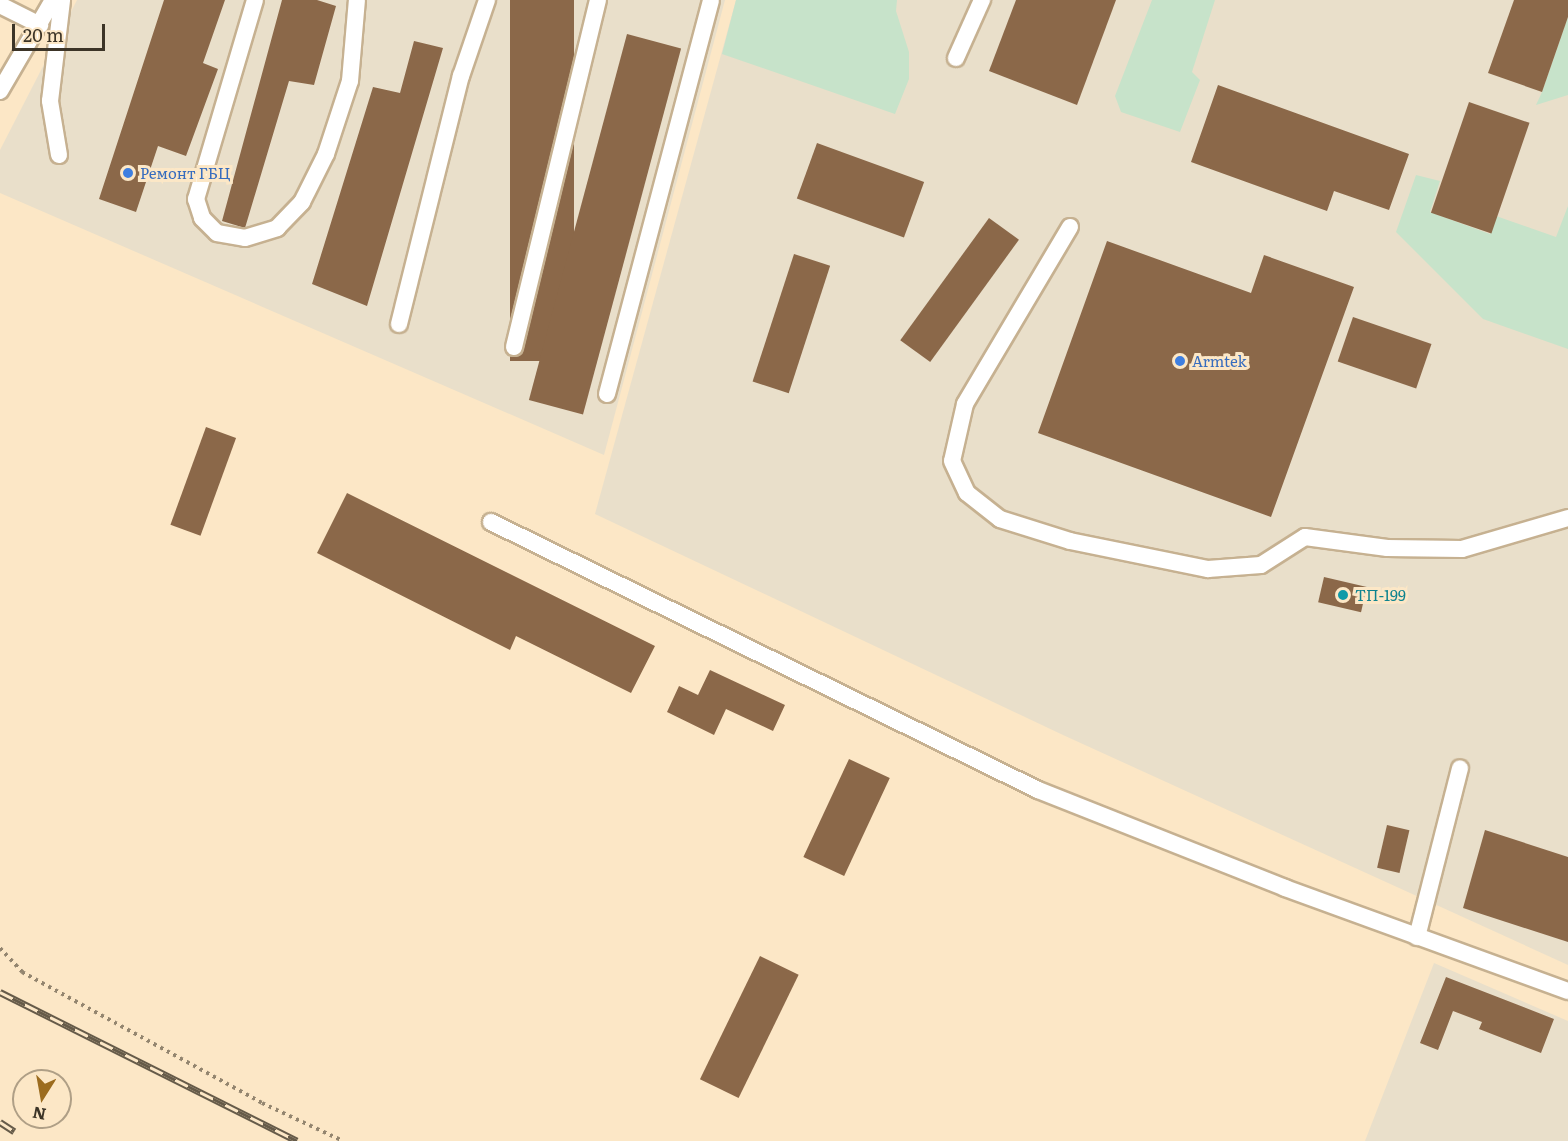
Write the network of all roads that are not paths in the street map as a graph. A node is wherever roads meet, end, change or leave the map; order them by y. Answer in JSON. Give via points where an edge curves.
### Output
{"nodes":[{"id":1,"x":53,"y":0,"type":"edge"},
{"id":2,"x":62,"y":0,"type":"edge"},
{"id":3,"x":255,"y":0,"type":"edge"},
{"id":4,"x":357,"y":0,"type":"edge"},
{"id":5,"x":487,"y":0,"type":"edge"},
{"id":6,"x":597,"y":0,"type":"edge"},
{"id":7,"x":711,"y":0,"type":"edge"},
{"id":8,"x":982,"y":0,"type":"edge"},
{"id":9,"x":0,"y":5,"type":"edge"},
{"id":10,"x":40,"y":25,"type":"junction"},
{"id":11,"x":956,"y":58,"type":"dead end"},
{"id":12,"x":0,"y":91,"type":"edge"},
{"id":13,"x":59,"y":155,"type":"dead end"},
{"id":14,"x":1070,"y":227,"type":"dead end"},
{"id":15,"x":399,"y":324,"type":"dead end"},
{"id":16,"x":514,"y":347,"type":"dead end"},
{"id":17,"x":607,"y":394,"type":"dead end"},
{"id":18,"x":1568,"y":518,"type":"edge"},
{"id":19,"x":491,"y":522,"type":"dead end"},
{"id":20,"x":1460,"y":768,"type":"dead end"},
{"id":21,"x":1417,"y":937,"type":"junction"},
{"id":22,"x":1568,"y":991,"type":"edge"}],
"edges":[{"from":1,"to":10,"type":"lane"},
{"from":2,"to":13,"type":"lane","via":[[50,101]]},
{"from":3,"to":4,"type":"lane","via":[[196,200],[202,218],[217,233],[245,238],[284,222],[302,202],[326,154],[350,81]]},
{"from":5,"to":15,"type":"lane","via":[[461,76]]},
{"from":6,"to":16,"type":"lane"},
{"from":7,"to":17,"type":"lane"},
{"from":8,"to":11,"type":"lane"},
{"from":9,"to":10,"type":"lane"},
{"from":10,"to":12,"type":"lane"},
{"from":14,"to":18,"type":"lane","via":[[965,404],[952,461],[967,493],[1000,519],[1070,541],[1208,569],[1261,565],[1305,537],[1387,548],[1462,549]]},
{"from":19,"to":21,"type":"lane","via":[[1038,790]]},
{"from":20,"to":21,"type":"lane"},
{"from":21,"to":22,"type":"lane"}]}
